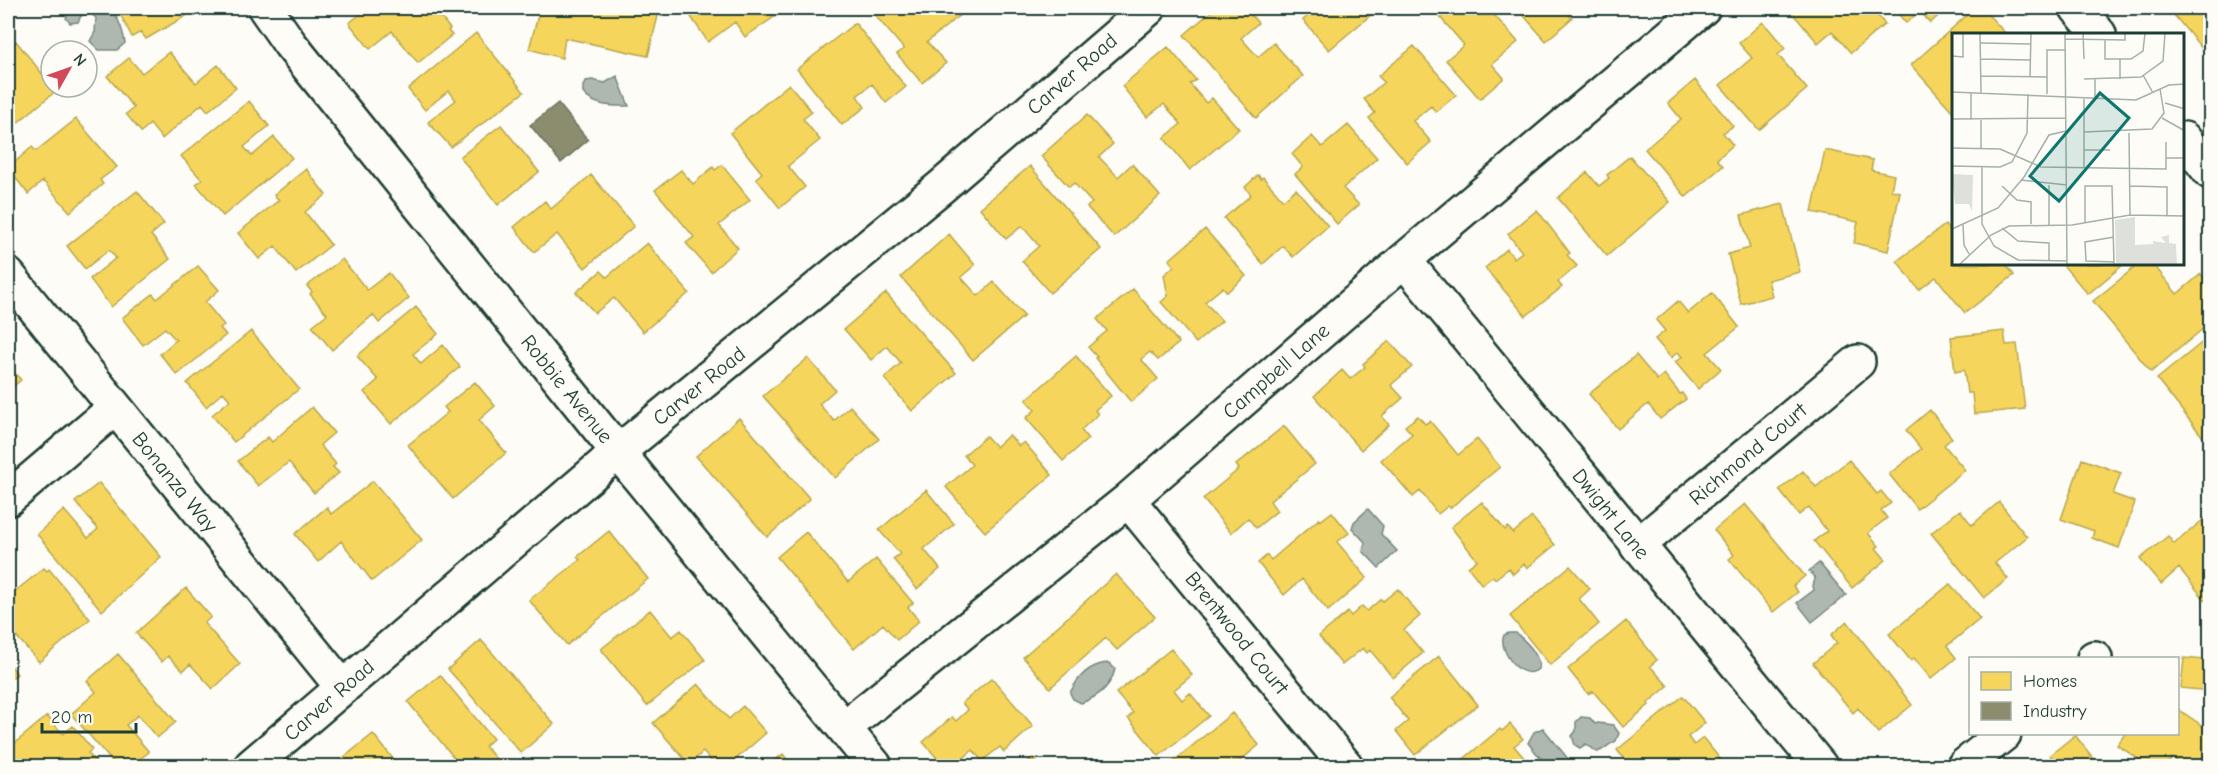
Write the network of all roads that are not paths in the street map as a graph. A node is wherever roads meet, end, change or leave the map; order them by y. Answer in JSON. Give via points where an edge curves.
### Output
{"nodes":[{"id":1,"x":265,"y":8,"type":"edge"},
{"id":2,"x":1149,"y":8,"type":"edge"},
{"id":3,"x":1703,"y":8,"type":"edge"},
{"id":4,"x":2077,"y":8,"type":"edge"},
{"id":5,"x":2098,"y":33,"type":"edge"},
{"id":6,"x":2185,"y":140,"type":"edge"},
{"id":7,"x":2211,"y":172,"type":"edge"},
{"id":8,"x":1404,"y":260,"type":"junction"},
{"id":9,"x":8,"y":275,"type":"edge"},
{"id":10,"x":1858,"y":362,"type":"dead end"},
{"id":11,"x":115,"y":408,"type":"junction"},
{"id":12,"x":618,"y":452,"type":"junction"},
{"id":13,"x":8,"y":499,"type":"edge"},
{"id":14,"x":1128,"y":500,"type":"junction"},
{"id":15,"x":1637,"y":546,"type":"junction"},
{"id":16,"x":343,"y":688,"type":"junction"},
{"id":17,"x":844,"y":728,"type":"junction"},
{"id":18,"x":2003,"y":735,"type":"edge"},
{"id":19,"x":251,"y":766,"type":"edge"},
{"id":20,"x":875,"y":766,"type":"edge"},
{"id":21,"x":1346,"y":766,"type":"edge"},
{"id":22,"x":1820,"y":766,"type":"edge"},
{"id":23,"x":1964,"y":766,"type":"edge"}],
"edges":[{"from":1,"to":12,"type":"street","name":"Robbie Avenue","via":[[290,45]]},
{"from":2,"to":12,"type":"street","name":"Carver Road","via":[[941,187]]},
{"from":3,"to":8,"type":"street","name":"Campbell Lane"},
{"from":4,"to":5,"type":"street"},
{"from":6,"to":7,"type":"street"},
{"from":8,"to":14,"type":"street","name":"Campbell Lane"},
{"from":8,"to":15,"type":"street","name":"Dwight Lane"},
{"from":9,"to":11,"type":"street","name":"Bonanza Way"},
{"from":10,"to":15,"type":"street","name":"Richmond Court"},
{"from":11,"to":13,"type":"street"},
{"from":11,"to":16,"type":"street","name":"Bonanza Way"},
{"from":12,"to":16,"type":"street","name":"Carver Road"},
{"from":12,"to":17,"type":"street","name":"Robbie Avenue"},
{"from":14,"to":17,"type":"street","name":"Campbell Lane"},
{"from":14,"to":21,"type":"street","name":"Brentwood Court"},
{"from":15,"to":22,"type":"street","name":"Dwight Lane"},
{"from":16,"to":19,"type":"street","name":"Carver Road"},
{"from":17,"to":20,"type":"street","name":"Robbie Avenue"},
{"from":18,"to":23,"type":"street"}]}
